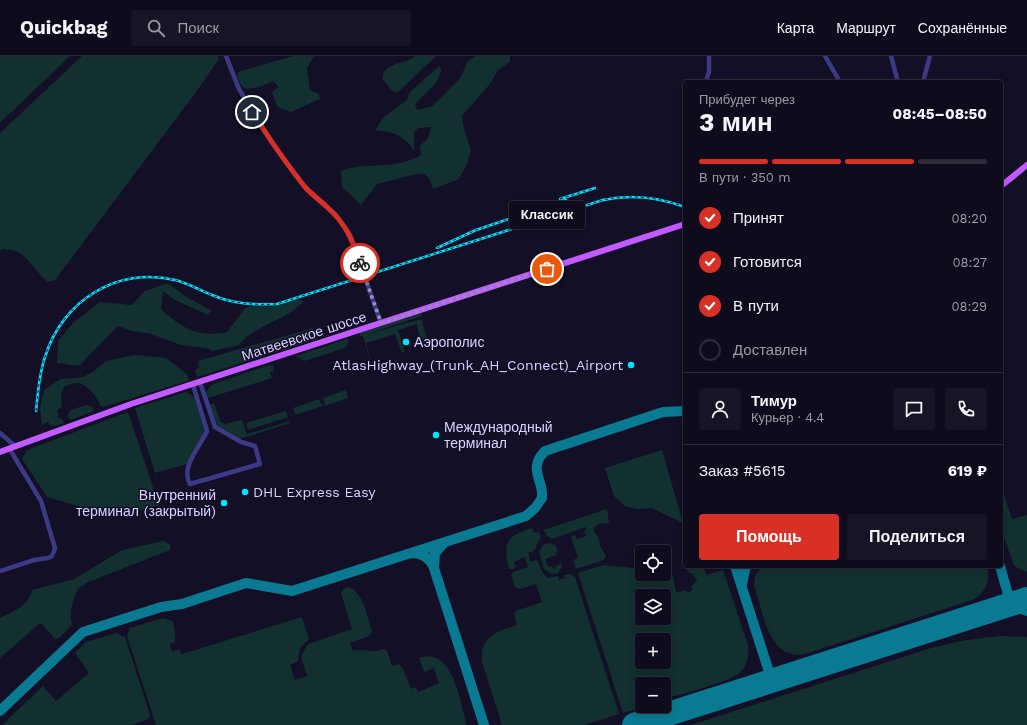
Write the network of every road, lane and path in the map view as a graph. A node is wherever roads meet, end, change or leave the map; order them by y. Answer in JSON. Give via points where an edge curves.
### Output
{"nodes":[{"id":1,"x":226,"y":56,"type":"edge"},
{"id":2,"x":709,"y":56,"type":"edge"},
{"id":3,"x":825,"y":56,"type":"edge"},
{"id":4,"x":892,"y":56,"type":"edge"},
{"id":5,"x":930,"y":56,"type":"edge"},
{"id":6,"x":707,"y":80,"type":"edge"},
{"id":7,"x":839,"y":80,"type":"edge"},
{"id":8,"x":898,"y":80,"type":"edge"},
{"id":9,"x":924,"y":80,"type":"edge"},
{"id":10,"x":1027,"y":165,"type":"edge"},
{"id":11,"x":1003,"y":184,"type":"edge"},
{"id":12,"x":683,"y":225,"type":"edge"},
{"id":13,"x":381,"y":323,"type":"junction"},
{"id":14,"x":200,"y":382,"type":"junction"},
{"id":15,"x":193,"y":384,"type":"junction"},
{"id":16,"x":0,"y":433,"type":"edge"},
{"id":17,"x":12,"y":447,"type":"junction"},
{"id":18,"x":0,"y":452,"type":"edge"},
{"id":19,"x":0,"y":571,"type":"edge"}],
"edges":[{"from":1,"to":13,"type":"street","via":[[239,89],[272,143],[306,188],[336,215],[350,235]]},
{"from":2,"to":6,"type":"street"},
{"from":3,"to":7,"type":"street"},
{"from":4,"to":8,"type":"street"},
{"from":5,"to":9,"type":"street"},
{"from":10,"to":11,"type":"main road"},
{"from":12,"to":13,"type":"main road","name":"Матвеевское шоссе"},
{"from":13,"to":14,"type":"main road","name":"Матвеевское шоссе"},
{"from":14,"to":15,"type":"main road","name":"Матвеевское шоссе"},
{"from":14,"to":15,"type":"street","via":[[215,427],[241,442],[255,446],[260,464],[190,484],[186,474],[188,466],[207,431]]},
{"from":15,"to":17,"type":"main road","name":"Матвеевское шоссе"},
{"from":16,"to":17,"type":"street"},
{"from":17,"to":18,"type":"main road","name":"Матвеевское шоссе"},
{"from":17,"to":19,"type":"street","via":[[41,501],[55,548],[52,556],[48,558]]}]}
